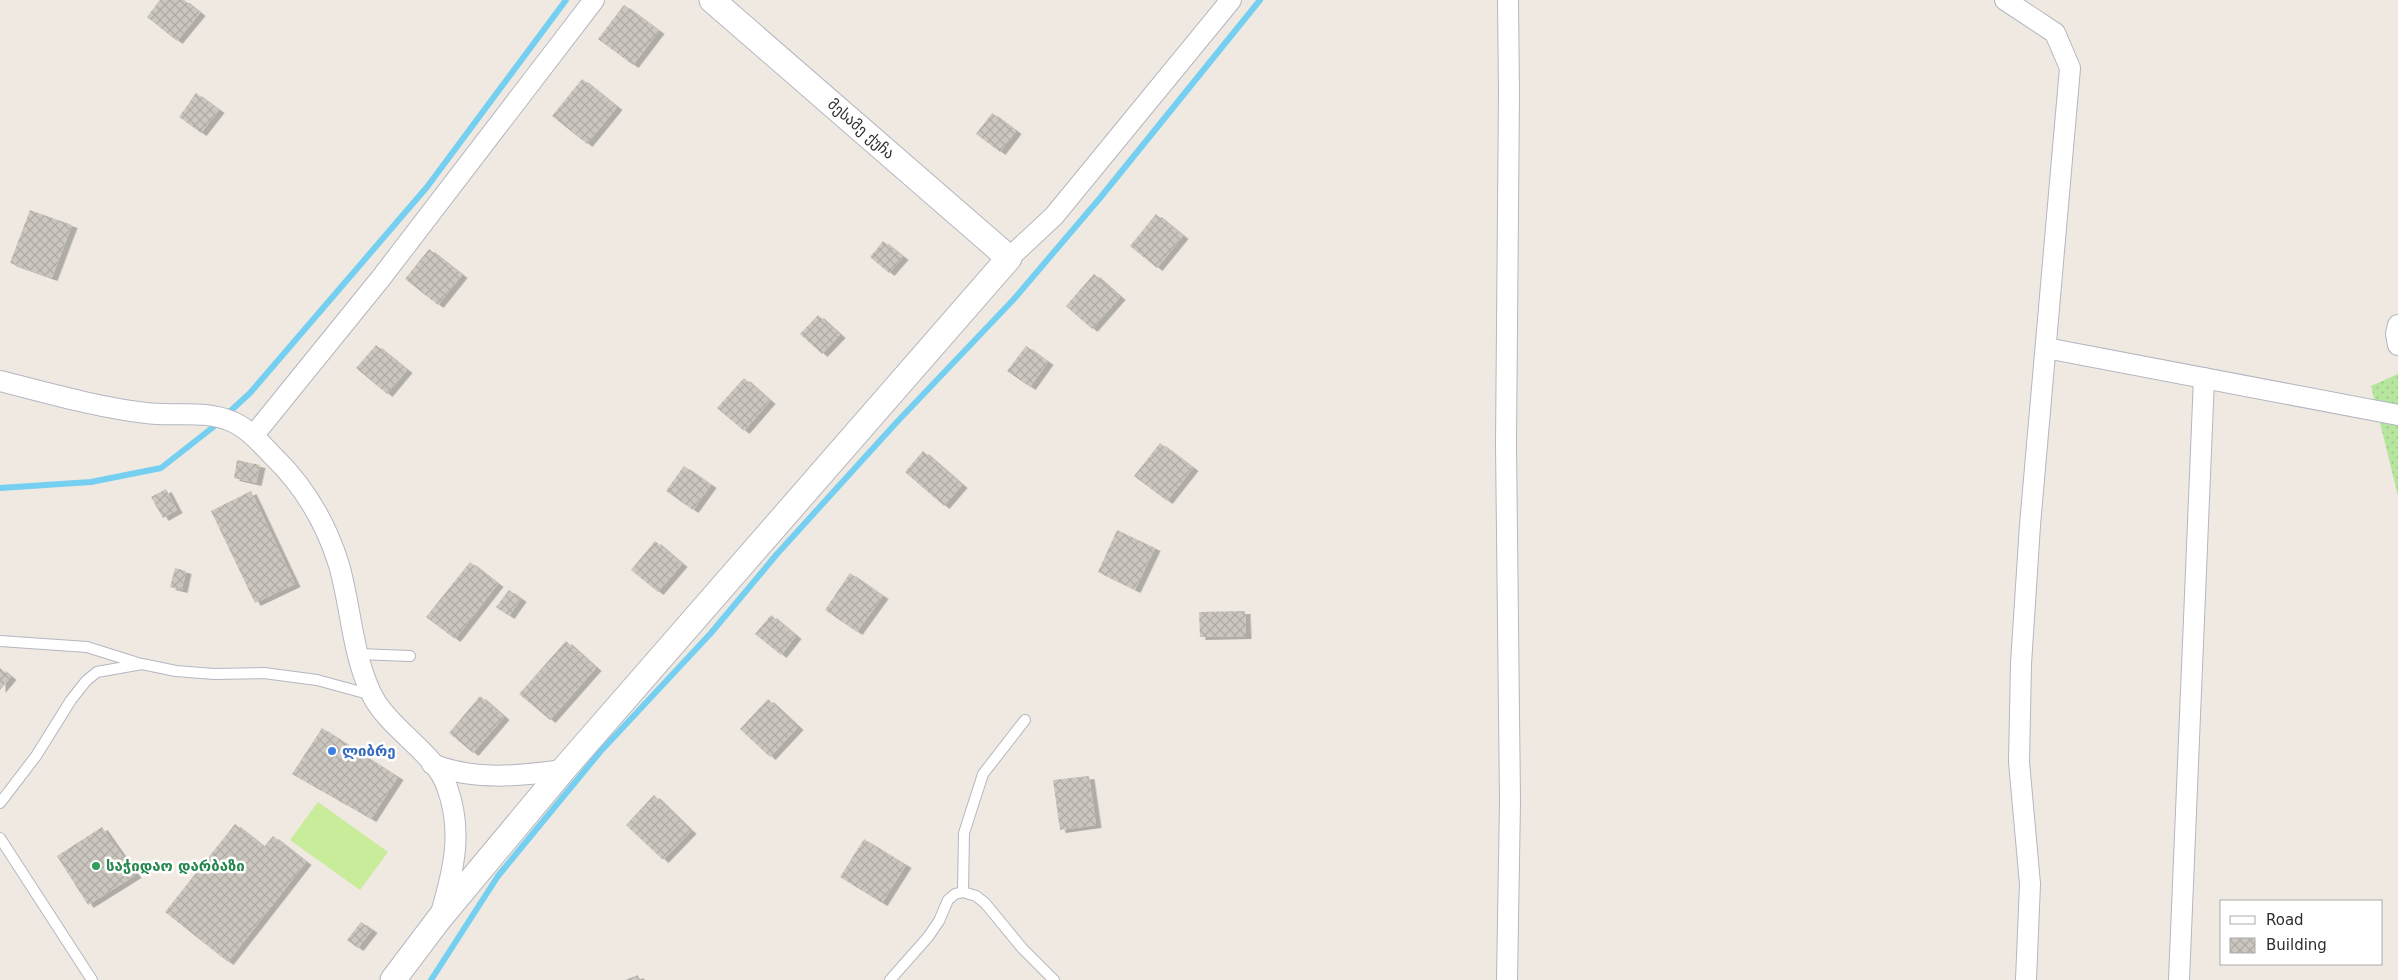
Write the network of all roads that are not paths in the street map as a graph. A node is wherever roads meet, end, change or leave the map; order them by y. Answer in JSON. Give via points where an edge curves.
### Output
{"nodes":[{"id":1,"x":594,"y":0,"type":"edge"},
{"id":2,"x":712,"y":0,"type":"edge"},
{"id":3,"x":1231,"y":0,"type":"edge"},
{"id":4,"x":1508,"y":0,"type":"edge"},
{"id":5,"x":2005,"y":0,"type":"edge"},
{"id":6,"x":1009,"y":258,"type":"junction"},
{"id":7,"x":2398,"y":325,"type":"edge"},
{"id":8,"x":2398,"y":345,"type":"edge"},
{"id":9,"x":2046,"y":348,"type":"junction"},
{"id":10,"x":2204,"y":378,"type":"junction"},
{"id":11,"x":0,"y":381,"type":"edge"},
{"id":12,"x":2398,"y":415,"type":"edge"},
{"id":13,"x":253,"y":436,"type":"junction"},
{"id":14,"x":0,"y":641,"type":"edge"},
{"id":15,"x":358,"y":654,"type":"junction"},
{"id":16,"x":410,"y":656,"type":"dead end"},
{"id":17,"x":142,"y":664,"type":"junction"},
{"id":18,"x":372,"y":695,"type":"junction"},
{"id":19,"x":1025,"y":720,"type":"dead end"},
{"id":20,"x":432,"y":764,"type":"junction"},
{"id":21,"x":563,"y":770,"type":"junction"},
{"id":22,"x":0,"y":803,"type":"edge"},
{"id":23,"x":0,"y":838,"type":"edge"},
{"id":24,"x":963,"y":892,"type":"junction"},
{"id":25,"x":439,"y":919,"type":"junction"},
{"id":26,"x":92,"y":980,"type":"edge"},
{"id":27,"x":393,"y":980,"type":"edge"},
{"id":28,"x":890,"y":980,"type":"edge"},
{"id":29,"x":1054,"y":980,"type":"edge"},
{"id":30,"x":1507,"y":980,"type":"edge"},
{"id":31,"x":2026,"y":980,"type":"edge"},
{"id":32,"x":2179,"y":980,"type":"edge"}],
"edges":[{"from":1,"to":13,"type":"street","via":[[381,278]]},
{"from":2,"to":6,"type":"street","name":"მესამე ქუჩა"},
{"from":3,"to":6,"type":"street","via":[[1054,216]]},
{"from":4,"to":30,"type":"street","via":[[1506,444],[1510,801]]},
{"from":5,"to":9,"type":"street","via":[[2055,33],[2070,68]]},
{"from":6,"to":21,"type":"street"},
{"from":7,"to":8,"type":"street"},
{"from":9,"to":10,"type":"street"},
{"from":9,"to":31,"type":"street","via":[[2021,664],[2019,762],[2030,884]]},
{"from":10,"to":12,"type":"street"},
{"from":10,"to":32,"type":"street"},
{"from":11,"to":13,"type":"street","via":[[60,397],[148,414],[186,412],[213,416],[232,422]]},
{"from":13,"to":15,"type":"street","via":[[286,468],[322,520],[339,565]]},
{"from":14,"to":17,"type":"lane","via":[[87,647]]},
{"from":15,"to":16,"type":"lane"},
{"from":15,"to":18,"type":"street"},
{"from":17,"to":18,"type":"lane","via":[[176,671],[264,673],[316,680]]},
{"from":17,"to":22,"type":"lane","via":[[98,672],[86,682]]},
{"from":18,"to":20,"type":"street","via":[[390,720]]},
{"from":19,"to":24,"type":"lane","via":[[983,774],[964,833]]},
{"from":20,"to":21,"type":"street","via":[[474,776]]},
{"from":20,"to":25,"type":"street","via":[[447,784],[457,844],[450,884]]},
{"from":21,"to":25,"type":"street"},
{"from":23,"to":26,"type":"lane"},
{"from":24,"to":28,"type":"lane","via":[[948,900],[939,921]]},
{"from":24,"to":29,"type":"lane","via":[[985,902],[1022,948]]},
{"from":25,"to":27,"type":"street"}]}
